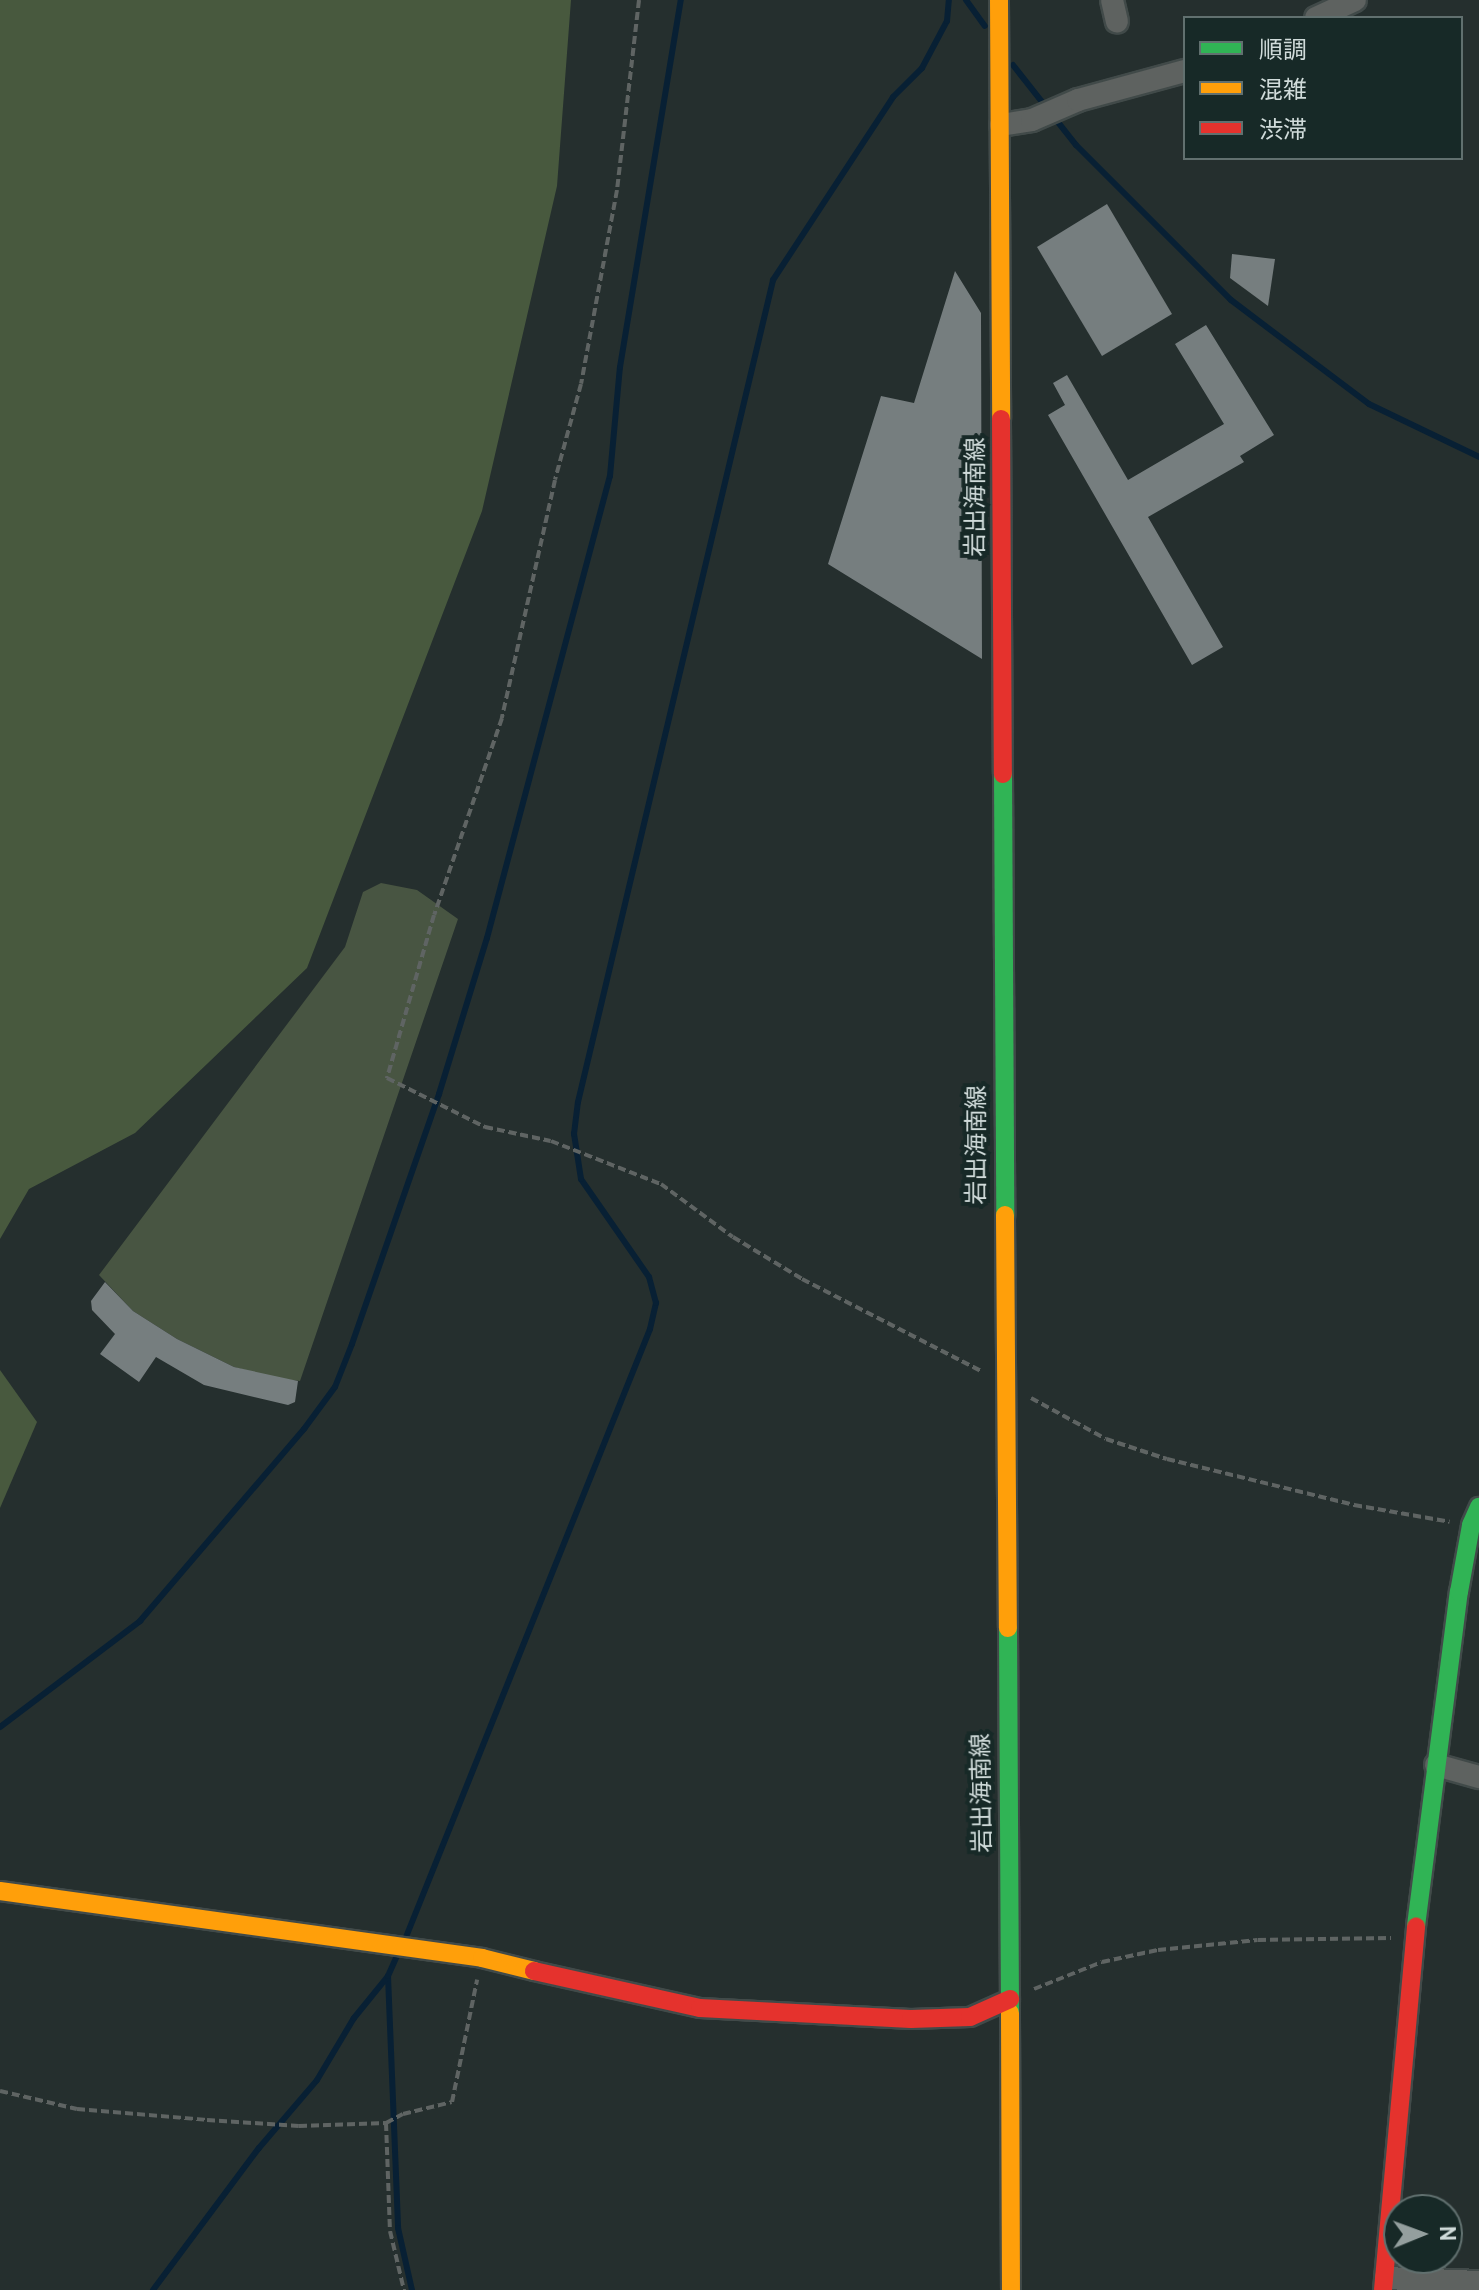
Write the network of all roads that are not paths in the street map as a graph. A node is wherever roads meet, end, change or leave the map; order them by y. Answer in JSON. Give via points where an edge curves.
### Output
{"nodes":[{"id":1,"x":999,"y":0,"type":"edge"},
{"id":2,"x":1355,"y":0,"type":"edge"},
{"id":3,"x":1320,"y":16,"type":"edge"},
{"id":4,"x":1183,"y":72,"type":"edge"},
{"id":5,"x":1001,"y":125,"type":"junction"},
{"id":6,"x":1479,"y":1507,"type":"edge"},
{"id":7,"x":1436,"y":1765,"type":"junction"},
{"id":8,"x":1479,"y":1777,"type":"edge"},
{"id":9,"x":0,"y":1891,"type":"edge"},
{"id":10,"x":1010,"y":1999,"type":"junction"},
{"id":11,"x":1479,"y":2281,"type":"edge"},
{"id":12,"x":1385,"y":2284,"type":"edge"},
{"id":13,"x":1011,"y":2290,"type":"edge"},
{"id":14,"x":1478,"y":2290,"type":"edge"}],
"edges":[{"from":1,"to":5,"type":"main road","name":"岩出海南線"},
{"from":2,"to":3,"type":"street"},
{"from":4,"to":5,"type":"street"},
{"from":5,"to":10,"type":"main road","name":"岩出海南線"},
{"from":6,"to":7,"type":"main road","via":[[1471,1525],[1445,1680]]},
{"from":7,"to":8,"type":"street"},
{"from":7,"to":12,"type":"main road","via":[[1412,1937],[1409,2031]]},
{"from":9,"to":10,"type":"main road","via":[[482,1958],[700,2008],[911,2019],[970,2017]]},
{"from":10,"to":13,"type":"main road","name":"岩出海南線"},
{"from":11,"to":12,"type":"street"},
{"from":11,"to":14,"type":"street"}]}
